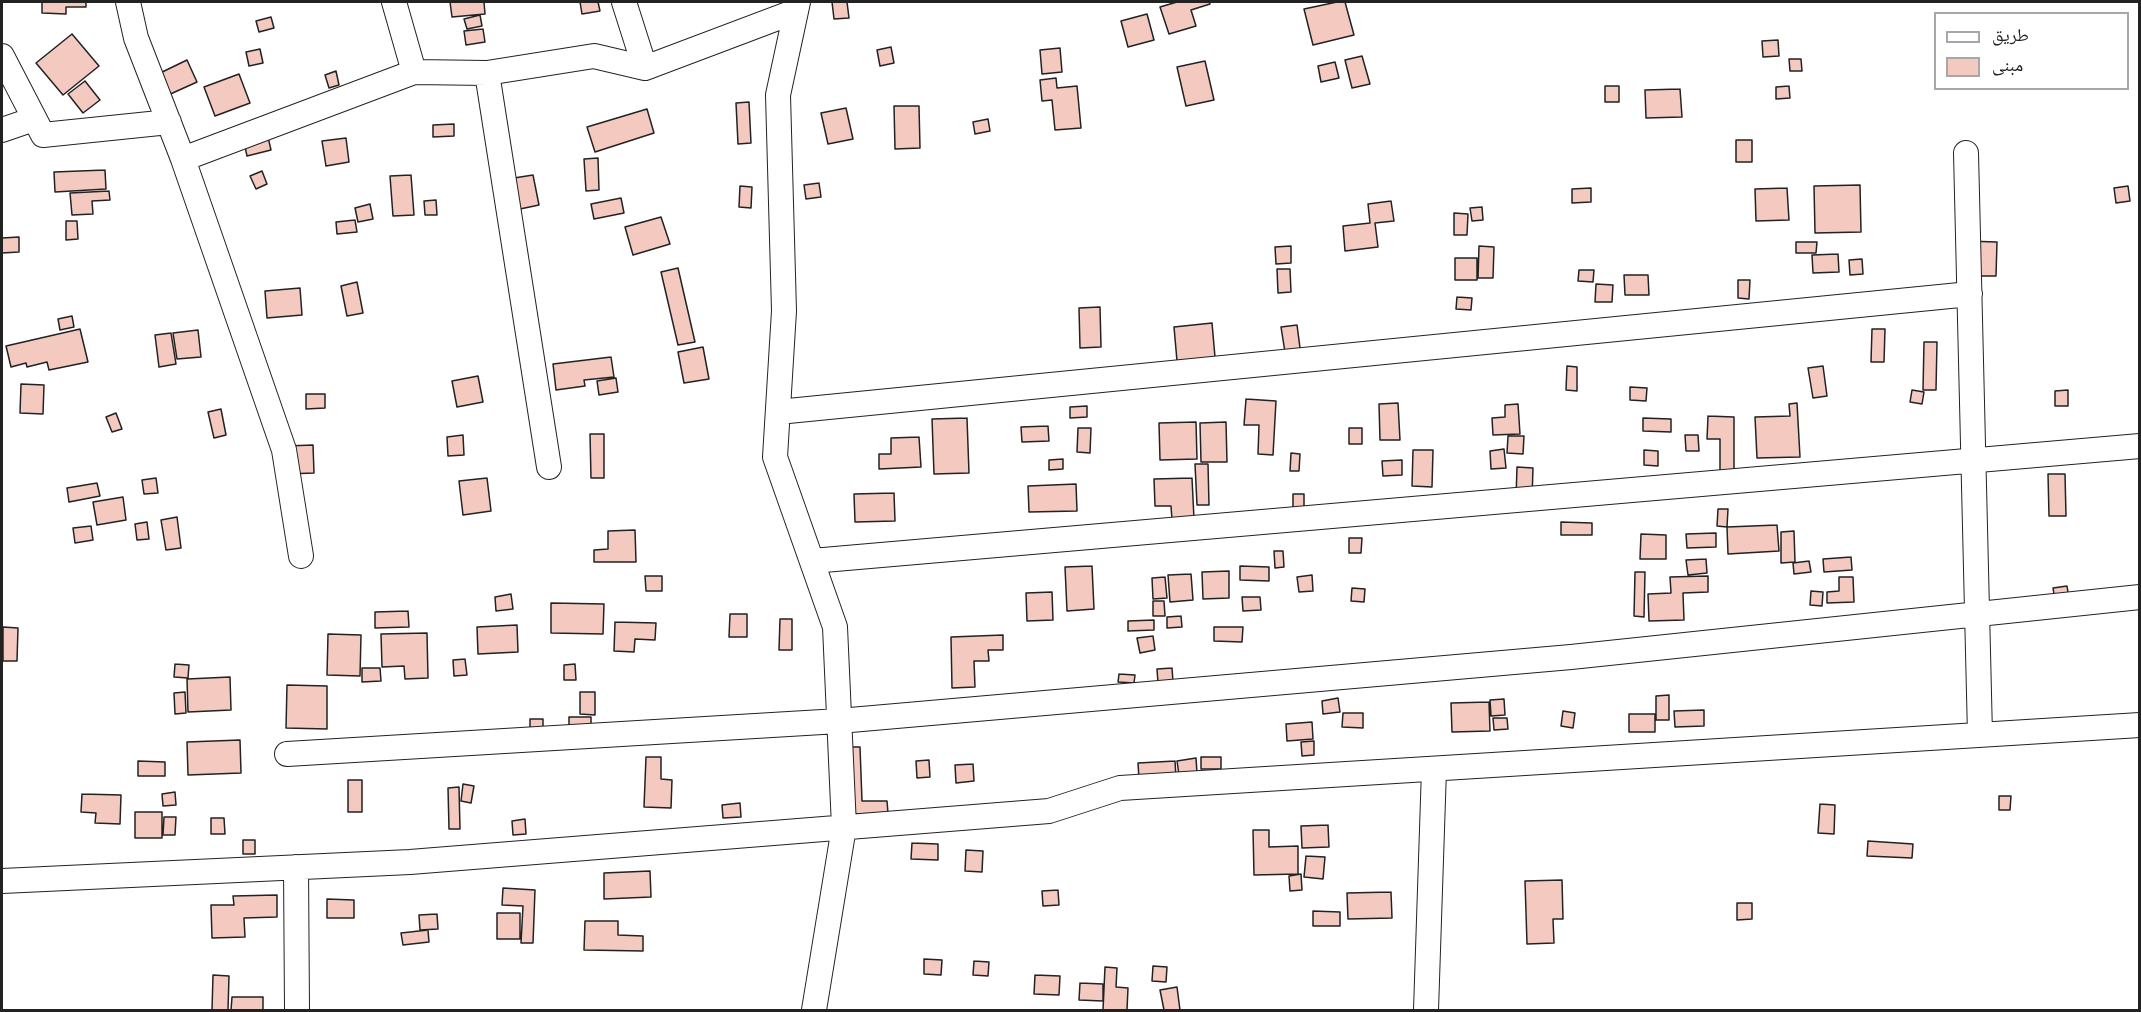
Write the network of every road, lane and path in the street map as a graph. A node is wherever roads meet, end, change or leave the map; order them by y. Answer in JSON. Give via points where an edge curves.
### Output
{"nodes":[{"id":1,"x":128,"y":2,"type":"edge"},
{"id":2,"x":394,"y":2,"type":"edge"},
{"id":3,"x":624,"y":2,"type":"edge"},
{"id":4,"x":797,"y":6,"type":"edge"},
{"id":5,"x":2,"y":56,"type":"edge"},
{"id":6,"x":645,"y":68,"type":"junction"},
{"id":7,"x":414,"y":72,"type":"junction"},
{"id":8,"x":487,"y":73,"type":"junction"},
{"id":9,"x":34,"y":119,"type":"junction"},
{"id":10,"x":169,"y":122,"type":"junction"},
{"id":11,"x":2,"y":130,"type":"edge"},
{"id":12,"x":1966,"y":153,"type":"dead end"},
{"id":13,"x":183,"y":159,"type":"junction"},
{"id":14,"x":1970,"y":294,"type":"junction"},
{"id":15,"x":778,"y":412,"type":"junction"},
{"id":16,"x":2139,"y":446,"type":"edge"},
{"id":17,"x":1974,"y":461,"type":"junction"},
{"id":18,"x":549,"y":467,"type":"dead end"},
{"id":19,"x":301,"y":556,"type":"dead end"},
{"id":20,"x":812,"y":561,"type":"junction"},
{"id":21,"x":2139,"y":597,"type":"edge"},
{"id":22,"x":1977,"y":614,"type":"junction"},
{"id":23,"x":839,"y":722,"type":"junction"},
{"id":24,"x":2139,"y":725,"type":"edge"},
{"id":25,"x":1980,"y":735,"type":"junction"},
{"id":26,"x":287,"y":754,"type":"dead end"},
{"id":27,"x":1434,"y":769,"type":"junction"},
{"id":28,"x":844,"y":827,"type":"junction"},
{"id":29,"x":296,"y":867,"type":"junction"},
{"id":30,"x":2,"y":881,"type":"edge"},
{"id":31,"x":297,"y":1011,"type":"edge"},
{"id":32,"x":814,"y":1011,"type":"edge"},
{"id":33,"x":1426,"y":1011,"type":"edge"}],
"edges":[{"from":1,"to":10,"type":"street","via":[[136,38]]},
{"from":2,"to":7,"type":"street"},
{"from":3,"to":6,"type":"street"},
{"from":4,"to":6,"type":"street"},
{"from":4,"to":15,"type":"street","via":[[778,95],[784,311]]},
{"from":5,"to":9,"type":"street"},
{"from":6,"to":8,"type":"street","via":[[594,56]]},
{"from":7,"to":8,"type":"street"},
{"from":7,"to":13,"type":"street"},
{"from":8,"to":18,"type":"street"},
{"from":9,"to":10,"type":"street","via":[[43,135]]},
{"from":9,"to":11,"type":"street"},
{"from":10,"to":13,"type":"street"},
{"from":12,"to":14,"type":"street"},
{"from":13,"to":19,"type":"street","via":[[284,450]]},
{"from":14,"to":15,"type":"street"},
{"from":14,"to":17,"type":"street"},
{"from":15,"to":20,"type":"street","via":[[775,457]]},
{"from":16,"to":17,"type":"street"},
{"from":17,"to":20,"type":"street"},
{"from":17,"to":22,"type":"street"},
{"from":20,"to":23,"type":"street","via":[[835,627]]},
{"from":21,"to":22,"type":"street"},
{"from":22,"to":23,"type":"street","via":[[1571,657]]},
{"from":22,"to":25,"type":"street"},
{"from":23,"to":26,"type":"street"},
{"from":23,"to":28,"type":"street"},
{"from":24,"to":25,"type":"street"},
{"from":25,"to":27,"type":"street"},
{"from":27,"to":28,"type":"street","via":[[1120,788],[1048,811]]},
{"from":27,"to":33,"type":"street"},
{"from":28,"to":29,"type":"street","via":[[410,862]]},
{"from":28,"to":32,"type":"street"},
{"from":29,"to":30,"type":"street"},
{"from":29,"to":31,"type":"street"}]}
